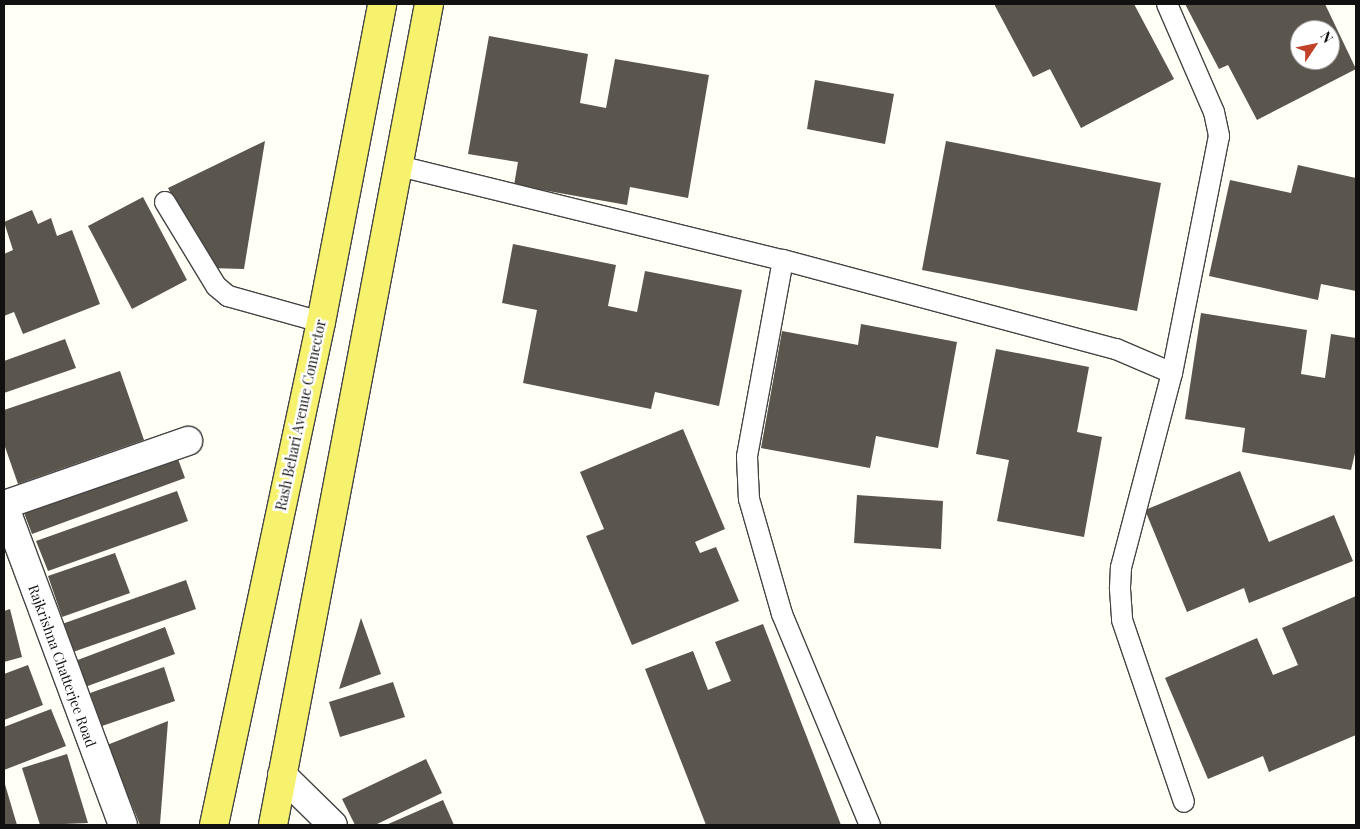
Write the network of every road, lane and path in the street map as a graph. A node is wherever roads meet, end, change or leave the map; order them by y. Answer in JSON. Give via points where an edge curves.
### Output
{"nodes":[{"id":1,"x":382,"y":4,"type":"edge"},
{"id":2,"x":429,"y":4,"type":"edge"},
{"id":3,"x":1166,"y":4,"type":"edge"},
{"id":4,"x":399,"y":166,"type":"junction"},
{"id":5,"x":165,"y":202,"type":"dead end"},
{"id":6,"x":782,"y":260,"type":"junction"},
{"id":7,"x":321,"y":322,"type":"junction"},
{"id":8,"x":1172,"y":373,"type":"junction"},
{"id":9,"x":188,"y":441,"type":"dead end"},
{"id":10,"x":4,"y":505,"type":"edge"},
{"id":11,"x":282,"y":775,"type":"junction"},
{"id":12,"x":1184,"y":802,"type":"dead end"},
{"id":13,"x":123,"y":825,"type":"edge"},
{"id":14,"x":214,"y":825,"type":"edge"},
{"id":15,"x":273,"y":825,"type":"edge"},
{"id":16,"x":333,"y":825,"type":"edge"},
{"id":17,"x":870,"y":825,"type":"edge"}],
"edges":[{"from":1,"to":7,"type":"main road","name":"Rash Behari Avenue Connector"},
{"from":2,"to":4,"type":"main road"},
{"from":3,"to":8,"type":"lane","via":[[1214,112],[1219,136]]},
{"from":4,"to":6,"type":"lane"},
{"from":4,"to":11,"type":"main road"},
{"from":5,"to":7,"type":"lane","via":[[216,286],[228,296]]},
{"from":6,"to":8,"type":"lane","via":[[1116,349]]},
{"from":6,"to":17,"type":"lane","via":[[747,457],[749,499],[778,605]]},
{"from":7,"to":14,"type":"main road","name":"Rash Behari Avenue Connector"},
{"from":8,"to":12,"type":"lane","via":[[1120,589],[1122,620]]},
{"from":9,"to":10,"type":"street"},
{"from":10,"to":13,"type":"street","name":"Rajkrishna Chatterjee Road"},
{"from":11,"to":15,"type":"main road"},
{"from":11,"to":16,"type":"street"}]}
